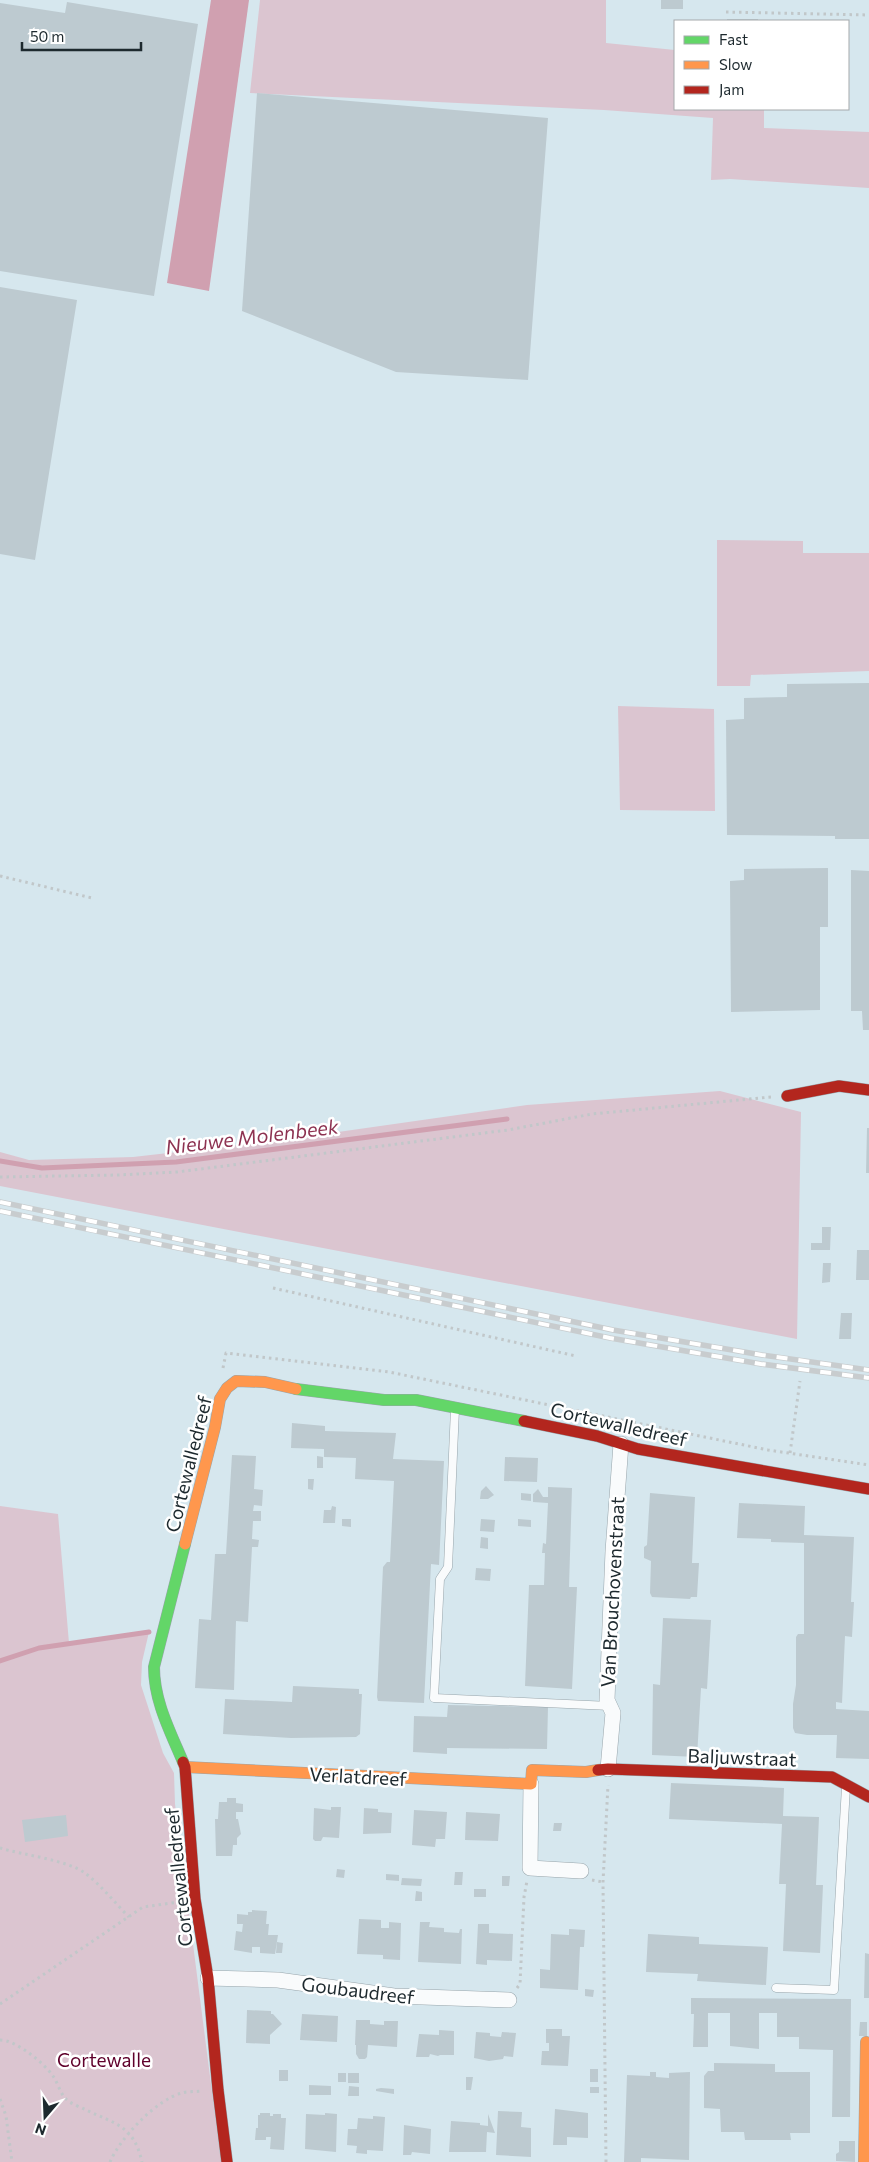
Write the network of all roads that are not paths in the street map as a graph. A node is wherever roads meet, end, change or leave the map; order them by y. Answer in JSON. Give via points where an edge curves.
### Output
{"nodes":[{"id":1,"x":869,"y":1090,"type":"edge"},
{"id":2,"x":787,"y":1096,"type":"road end"},
{"id":3,"x":455,"y":1407,"type":"junction"},
{"id":4,"x":621,"y":1444,"type":"junction"},
{"id":5,"x":869,"y":1489,"type":"edge"},
{"id":6,"x":610,"y":1706,"type":"junction"},
{"id":7,"x":185,"y":1767,"type":"junction"},
{"id":8,"x":608,"y":1769,"type":"junction"},
{"id":9,"x":531,"y":1784,"type":"junction"},
{"id":10,"x":846,"y":1785,"type":"junction"},
{"id":11,"x":869,"y":1797,"type":"edge"},
{"id":12,"x":581,"y":1871,"type":"dead end"},
{"id":13,"x":208,"y":1978,"type":"junction"},
{"id":14,"x":776,"y":1988,"type":"dead end"},
{"id":15,"x":509,"y":2000,"type":"road end"},
{"id":16,"x":866,"y":2042,"type":"dead end"},
{"id":17,"x":227,"y":2162,"type":"edge"},
{"id":18,"x":864,"y":2162,"type":"edge"}],
"edges":[{"from":1,"to":2,"type":"street","via":[[839,1086]]},
{"from":3,"to":4,"type":"street","name":"Cortewalledreef","via":[[597,1436]]},
{"from":3,"to":6,"type":"lane","via":[[448,1567],[440,1579],[434,1698]]},
{"from":3,"to":7,"type":"street","name":"Cortewalledreef","via":[[265,1382],[236,1381],[226,1388],[216,1414],[154,1667],[158,1705]]},
{"from":4,"to":5,"type":"street","name":"Cortewalledreef"},
{"from":4,"to":6,"type":"street","name":"Van Brouchovenstraat","via":[[613,1551],[607,1700]]},
{"from":6,"to":8,"type":"street","name":"Van Brouchovenstraat"},
{"from":7,"to":9,"type":"street","name":"Verlatdreef"},
{"from":7,"to":13,"type":"street","name":"Cortewalledreef","via":[[195,1899]]},
{"from":8,"to":9,"type":"street","via":[[586,1772],[532,1770]]},
{"from":8,"to":10,"type":"street","name":"Baljuwstraat","via":[[832,1777]]},
{"from":9,"to":12,"type":"street","via":[[530,1868]]},
{"from":10,"to":11,"type":"street","name":"Baljuwstraat"},
{"from":10,"to":14,"type":"lane","via":[[834,1990]]},
{"from":13,"to":15,"type":"street","name":"Goubaudreef","via":[[278,1980],[394,1996]]},
{"from":13,"to":17,"type":"street","name":"Cortewalledreef"},
{"from":16,"to":18,"type":"street"}]}
